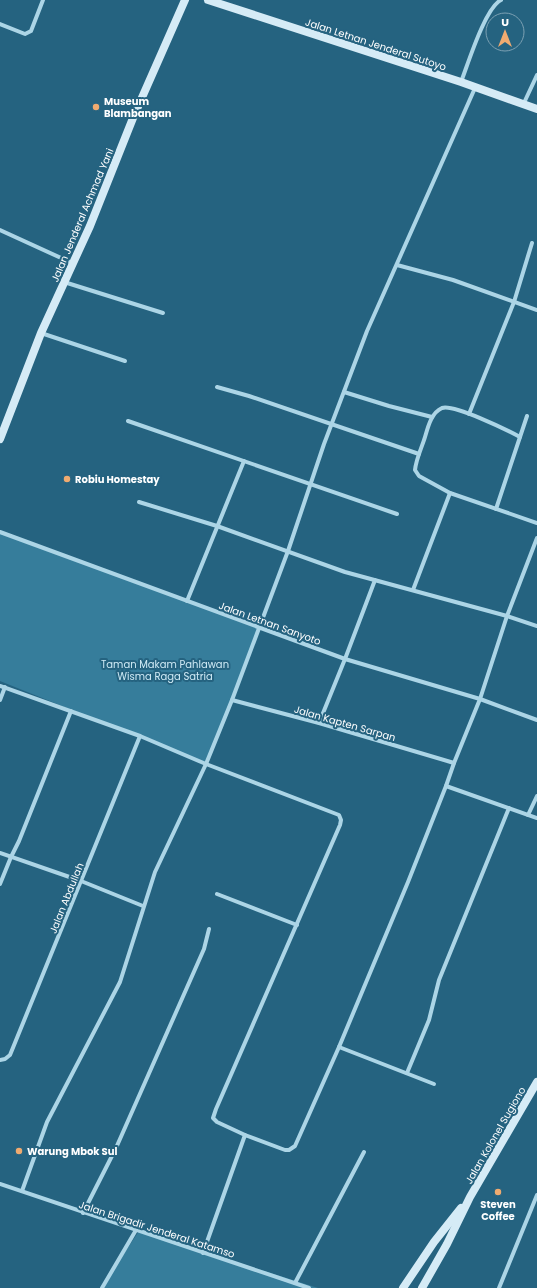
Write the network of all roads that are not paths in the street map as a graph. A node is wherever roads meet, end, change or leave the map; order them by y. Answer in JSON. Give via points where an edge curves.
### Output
{"nodes":[{"id":1,"x":43,"y":0,"type":"edge"},
{"id":2,"x":185,"y":0,"type":"edge"},
{"id":3,"x":208,"y":0,"type":"edge"},
{"id":4,"x":501,"y":0,"type":"edge"},
{"id":5,"x":0,"y":24,"type":"edge"},
{"id":6,"x":537,"y":75,"type":"edge"},
{"id":7,"x":461,"y":82,"type":"junction"},
{"id":8,"x":475,"y":88,"type":"junction"},
{"id":9,"x":522,"y":105,"type":"junction"},
{"id":10,"x":537,"y":110,"type":"edge"},
{"id":11,"x":0,"y":230,"type":"edge"},
{"id":12,"x":532,"y":243,"type":"dead end"},
{"id":13,"x":72,"y":263,"type":"junction"},
{"id":14,"x":397,"y":265,"type":"junction"},
{"id":15,"x":64,"y":282,"type":"junction"},
{"id":16,"x":514,"y":302,"type":"junction"},
{"id":17,"x":537,"y":310,"type":"edge"},
{"id":18,"x":163,"y":313,"type":"dead end"},
{"id":19,"x":41,"y":333,"type":"junction"},
{"id":20,"x":125,"y":361,"type":"dead end"},
{"id":21,"x":217,"y":387,"type":"dead end"},
{"id":22,"x":344,"y":392,"type":"junction"},
{"id":23,"x":470,"y":414,"type":"junction"},
{"id":24,"x":527,"y":416,"type":"dead end"},
{"id":25,"x":432,"y":418,"type":"junction"},
{"id":26,"x":128,"y":421,"type":"dead end"},
{"id":27,"x":332,"y":424,"type":"junction"},
{"id":28,"x":520,"y":437,"type":"junction"},
{"id":29,"x":0,"y":439,"type":"edge"},
{"id":30,"x":419,"y":454,"type":"junction"},
{"id":31,"x":244,"y":461,"type":"junction"},
{"id":32,"x":310,"y":485,"type":"junction"},
{"id":33,"x":450,"y":493,"type":"junction"},
{"id":34,"x":138,"y":502,"type":"dead end"},
{"id":35,"x":496,"y":509,"type":"junction"},
{"id":36,"x":397,"y":514,"type":"dead end"},
{"id":37,"x":537,"y":523,"type":"edge"},
{"id":38,"x":217,"y":526,"type":"junction"},
{"id":39,"x":0,"y":532,"type":"edge"},
{"id":40,"x":537,"y":538,"type":"edge"},
{"id":41,"x":288,"y":551,"type":"junction"},
{"id":42,"x":375,"y":580,"type":"junction"},
{"id":43,"x":413,"y":590,"type":"junction"},
{"id":44,"x":187,"y":601,"type":"junction"},
{"id":45,"x":507,"y":616,"type":"junction"},
{"id":46,"x":537,"y":626,"type":"edge"},
{"id":47,"x":260,"y":627,"type":"junction"},
{"id":48,"x":345,"y":659,"type":"junction"},
{"id":49,"x":2,"y":687,"type":"edge"},
{"id":50,"x":480,"y":699,"type":"junction"},
{"id":51,"x":0,"y":700,"type":"edge"},
{"id":52,"x":232,"y":700,"type":"junction"},
{"id":53,"x":71,"y":711,"type":"junction"},
{"id":54,"x":537,"y":720,"type":"edge"},
{"id":55,"x":319,"y":723,"type":"junction"},
{"id":56,"x":140,"y":736,"type":"junction"},
{"id":57,"x":454,"y":763,"type":"junction"},
{"id":58,"x":206,"y":764,"type":"junction"},
{"id":59,"x":446,"y":786,"type":"junction"},
{"id":60,"x":537,"y":796,"type":"edge"},
{"id":61,"x":509,"y":808,"type":"junction"},
{"id":62,"x":528,"y":814,"type":"junction"},
{"id":63,"x":537,"y":818,"type":"edge"},
{"id":64,"x":0,"y":853,"type":"edge"},
{"id":65,"x":11,"y":857,"type":"junction"},
{"id":66,"x":81,"y":881,"type":"junction"},
{"id":67,"x":0,"y":884,"type":"edge"},
{"id":68,"x":217,"y":894,"type":"dead end"},
{"id":69,"x":143,"y":906,"type":"junction"},
{"id":70,"x":296,"y":925,"type":"junction"},
{"id":71,"x":209,"y":929,"type":"dead end"},
{"id":72,"x":339,"y":1047,"type":"junction"},
{"id":73,"x":0,"y":1060,"type":"edge"},
{"id":74,"x":407,"y":1073,"type":"junction"},
{"id":75,"x":537,"y":1082,"type":"edge"},
{"id":76,"x":434,"y":1084,"type":"dead end"},
{"id":77,"x":245,"y":1135,"type":"junction"},
{"id":78,"x":364,"y":1152,"type":"dead end"},
{"id":79,"x":0,"y":1184,"type":"edge"},
{"id":80,"x":22,"y":1191,"type":"junction"},
{"id":81,"x":537,"y":1195,"type":"edge"},
{"id":82,"x":470,"y":1197,"type":"junction"},
{"id":83,"x":83,"y":1213,"type":"junction"},
{"id":84,"x":136,"y":1230,"type":"junction"},
{"id":85,"x":203,"y":1253,"type":"junction"},
{"id":86,"x":295,"y":1283,"type":"junction"},
{"id":87,"x":102,"y":1288,"type":"edge"},
{"id":88,"x":309,"y":1288,"type":"edge"},
{"id":89,"x":403,"y":1288,"type":"edge"},
{"id":90,"x":422,"y":1288,"type":"edge"},
{"id":91,"x":499,"y":1288,"type":"edge"}],
"edges":[{"from":1,"to":5,"type":"street","via":[[28,33]]},
{"from":2,"to":13,"type":"main road","name":"Jalan Jenderal Achmad Yani"},
{"from":3,"to":7,"type":"main road","name":"Jalan Letnan Jenderal Sutoyo"},
{"from":4,"to":7,"type":"street","via":[[487,14]]},
{"from":6,"to":9,"type":"street"},
{"from":7,"to":8,"type":"main road","name":"Jalan Letnan Jenderal Sutoyo"},
{"from":8,"to":9,"type":"main road","name":"Jalan Letnan Jenderal Sutoyo"},
{"from":8,"to":14,"type":"street"},
{"from":9,"to":10,"type":"main road","name":"Jalan Letnan Jenderal Sutoyo"},
{"from":11,"to":13,"type":"street"},
{"from":12,"to":16,"type":"street"},
{"from":13,"to":15,"type":"main road","name":"Jalan Jenderal Achmad Yani"},
{"from":14,"to":16,"type":"street","via":[[453,280]]},
{"from":14,"to":22,"type":"street","via":[[367,331]]},
{"from":15,"to":18,"type":"street"},
{"from":15,"to":19,"type":"main road","name":"Jalan Jenderal Achmad Yani"},
{"from":16,"to":17,"type":"street"},
{"from":16,"to":23,"type":"street"},
{"from":19,"to":20,"type":"street"},
{"from":19,"to":29,"type":"main road","name":"Jalan Jenderal Achmad Yani"},
{"from":21,"to":27,"type":"street"},
{"from":22,"to":25,"type":"street"},
{"from":22,"to":27,"type":"street"},
{"from":23,"to":25,"type":"street","via":[[442,408]]},
{"from":23,"to":28,"type":"street"},
{"from":24,"to":28,"type":"street"},
{"from":25,"to":30,"type":"street"},
{"from":26,"to":31,"type":"street"},
{"from":27,"to":30,"type":"street"},
{"from":27,"to":32,"type":"street"},
{"from":28,"to":35,"type":"street"},
{"from":30,"to":33,"type":"street","via":[[415,467],[419,476]]},
{"from":31,"to":32,"type":"street"},
{"from":31,"to":38,"type":"street"},
{"from":32,"to":36,"type":"street"},
{"from":32,"to":41,"type":"street"},
{"from":33,"to":35,"type":"street"},
{"from":33,"to":43,"type":"street"},
{"from":34,"to":38,"type":"street"},
{"from":35,"to":37,"type":"street"},
{"from":38,"to":41,"type":"street"},
{"from":38,"to":44,"type":"street"},
{"from":39,"to":44,"type":"street","name":"Jalan Letnan Sanyoto"},
{"from":40,"to":45,"type":"street"},
{"from":41,"to":42,"type":"street"},
{"from":41,"to":47,"type":"street"},
{"from":42,"to":43,"type":"street"},
{"from":42,"to":48,"type":"street"},
{"from":43,"to":45,"type":"street"},
{"from":44,"to":47,"type":"street","name":"Jalan Letnan Sanyoto"},
{"from":45,"to":46,"type":"street"},
{"from":45,"to":50,"type":"street"},
{"from":47,"to":48,"type":"street","name":"Jalan Letnan Sanyoto"},
{"from":47,"to":52,"type":"street"},
{"from":48,"to":50,"type":"street","name":"Jalan Letnan Sanyoto"},
{"from":48,"to":55,"type":"street"},
{"from":49,"to":51,"type":"street"},
{"from":49,"to":53,"type":"street"},
{"from":50,"to":54,"type":"street","name":"Jalan Letnan Sanyoto"},
{"from":50,"to":57,"type":"street"},
{"from":52,"to":55,"type":"street","name":"Jalan Kapten Sarpan"},
{"from":52,"to":58,"type":"street"},
{"from":53,"to":56,"type":"street"},
{"from":53,"to":65,"type":"street","via":[[20,841]]},
{"from":55,"to":57,"type":"street","name":"Jalan Kapten Sarpan"},
{"from":56,"to":58,"type":"street"},
{"from":56,"to":66,"type":"street","name":"Jalan Abdullah"},
{"from":57,"to":59,"type":"street"},
{"from":58,"to":69,"type":"street","via":[[155,872]]},
{"from":58,"to":70,"type":"street","via":[[339,815],[340,825]]},
{"from":59,"to":61,"type":"street"},
{"from":59,"to":72,"type":"street"},
{"from":60,"to":62,"type":"street"},
{"from":61,"to":62,"type":"street"},
{"from":61,"to":74,"type":"street","via":[[439,980],[428,1020]]},
{"from":62,"to":63,"type":"street"},
{"from":64,"to":65,"type":"street"},
{"from":65,"to":66,"type":"street"},
{"from":65,"to":67,"type":"street"},
{"from":66,"to":69,"type":"street"},
{"from":66,"to":73,"type":"street","name":"Jalan Abdullah","via":[[10,1055]]},
{"from":68,"to":70,"type":"street"},
{"from":69,"to":80,"type":"street","via":[[120,982],[47,1122]]},
{"from":70,"to":77,"type":"street","via":[[213,1118]]},
{"from":71,"to":83,"type":"street","via":[[204,949],[116,1148]]},
{"from":72,"to":74,"type":"street"},
{"from":72,"to":77,"type":"street","via":[[295,1146],[285,1150]]},
{"from":74,"to":76,"type":"street"},
{"from":75,"to":82,"type":"main road","name":"Jalan Kolonel Sugiono"},
{"from":77,"to":85,"type":"street"},
{"from":78,"to":86,"type":"street"},
{"from":79,"to":80,"type":"street","name":"Jalan Brigadir Jenderal Katamso"},
{"from":80,"to":83,"type":"street","name":"Jalan Brigadir Jenderal Katamso"},
{"from":81,"to":91,"type":"street"},
{"from":82,"to":89,"type":"main road","name":"Jalan Kolonel Sugiono","via":[[434,1242]]},
{"from":82,"to":90,"type":"main road","name":"Jalan Kolonel Sugiono"},
{"from":83,"to":84,"type":"street","name":"Jalan Brigadir Jenderal Katamso"},
{"from":84,"to":85,"type":"street","name":"Jalan Brigadir Jenderal Katamso"},
{"from":84,"to":87,"type":"street"},
{"from":85,"to":86,"type":"street","name":"Jalan Brigadir Jenderal Katamso"},
{"from":86,"to":88,"type":"street","name":"Jalan Brigadir Jenderal Katamso"}]}
